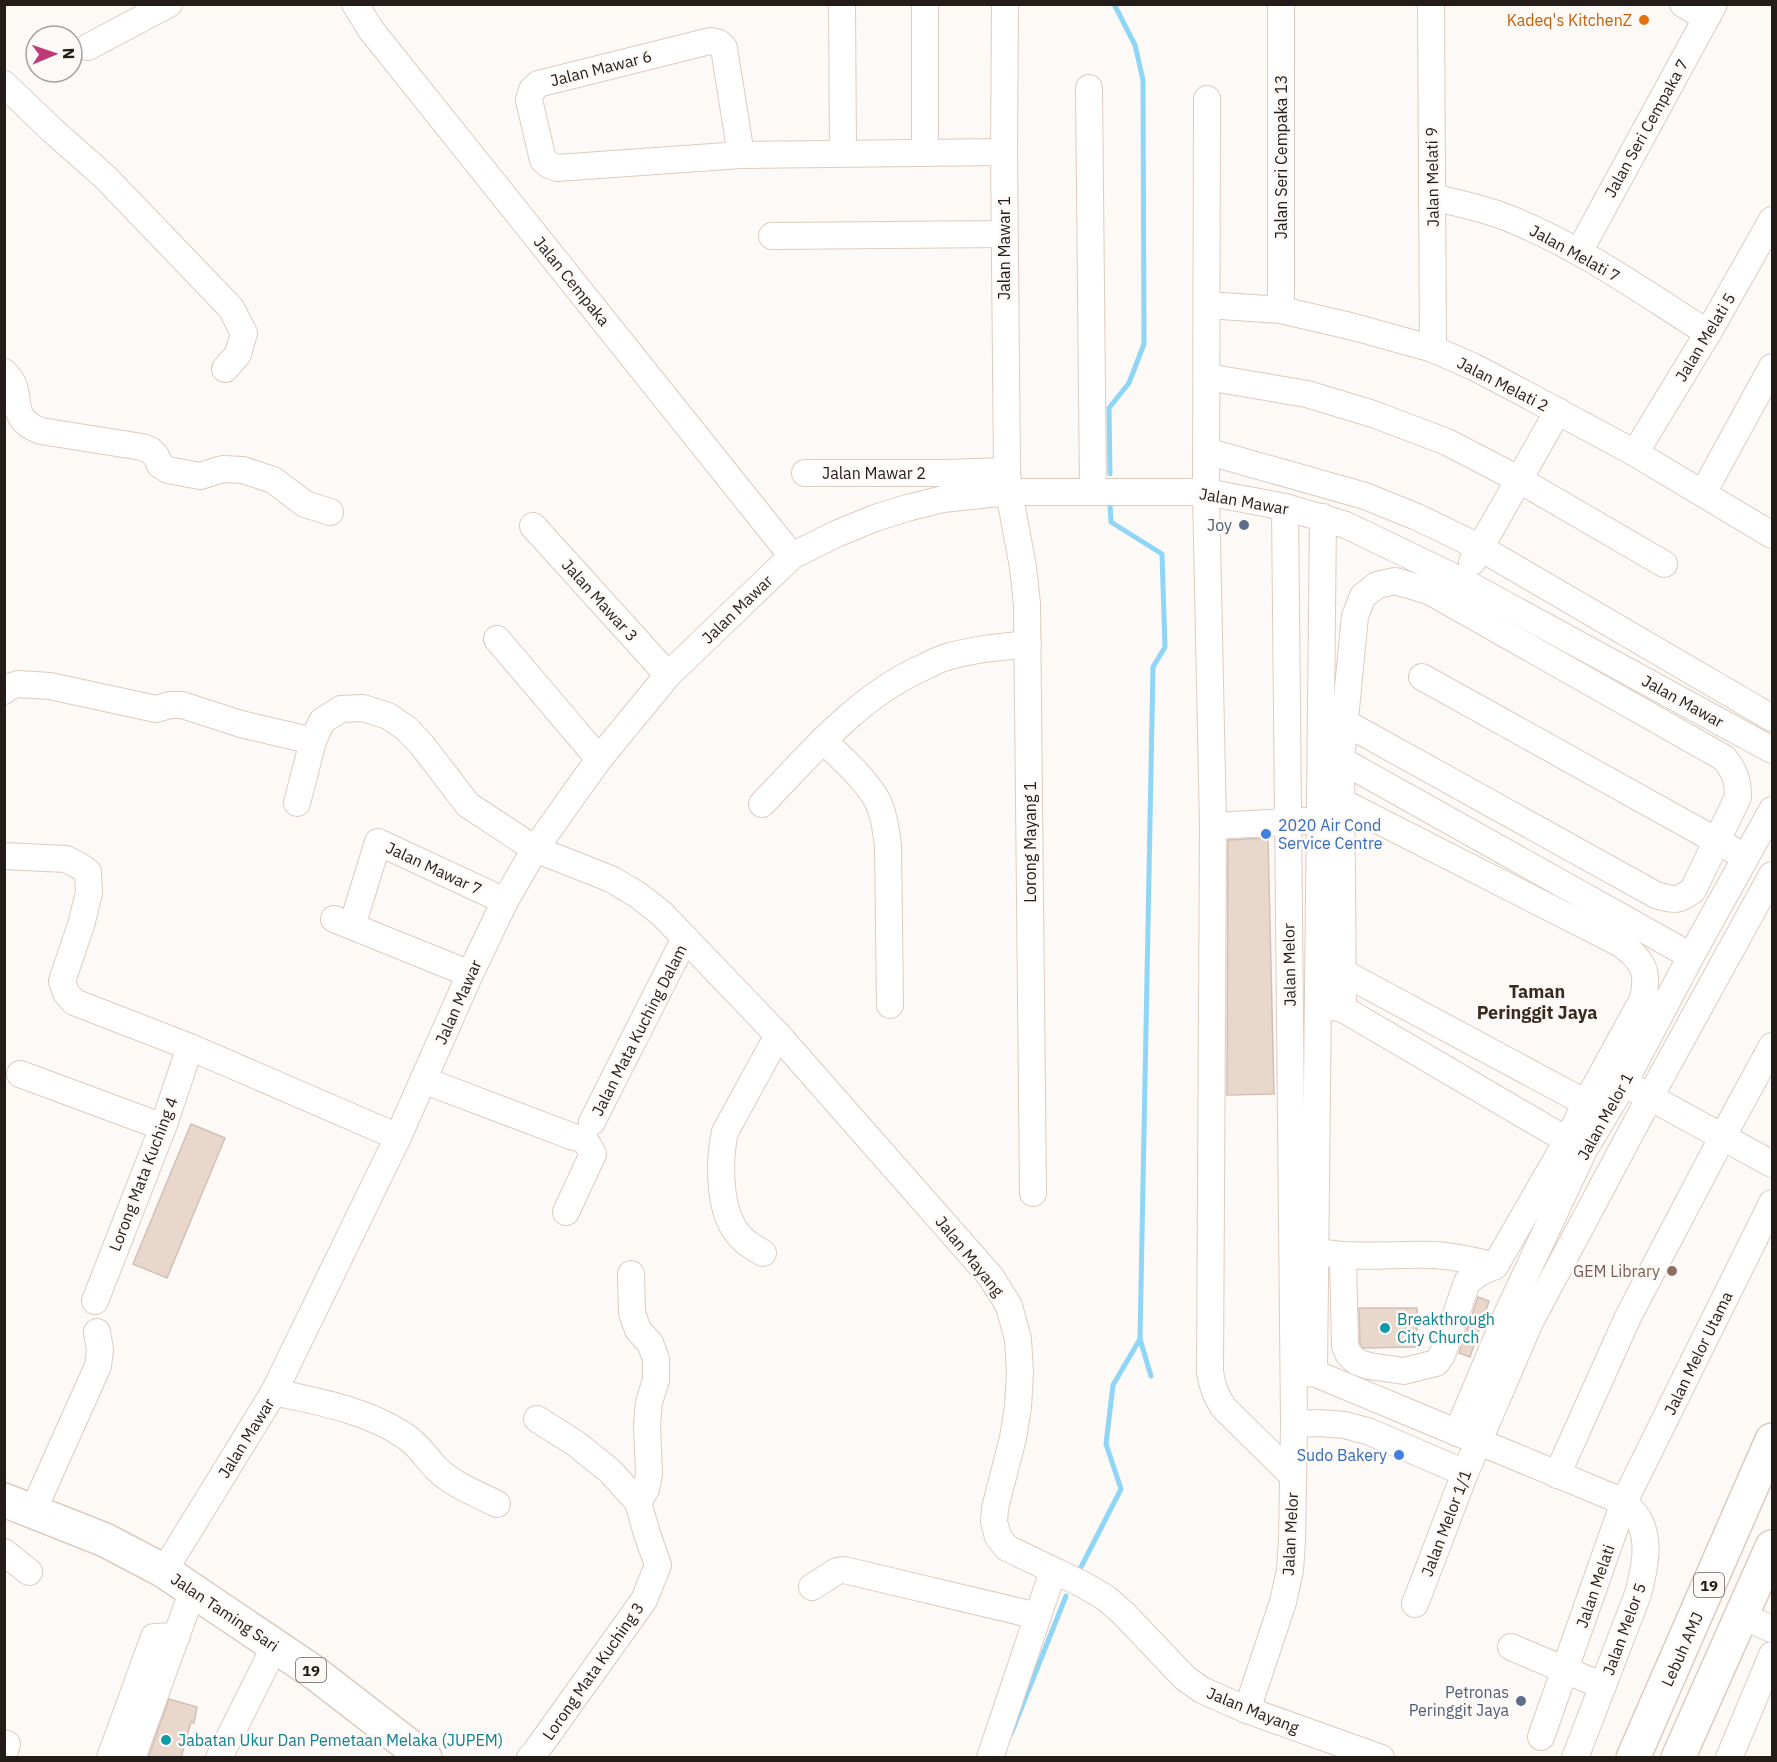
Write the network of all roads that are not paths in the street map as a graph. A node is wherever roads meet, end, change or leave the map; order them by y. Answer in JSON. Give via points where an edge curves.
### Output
{"nodes":[{"id":1,"x":169,"y":4,"type":"edge"},
{"id":2,"x":355,"y":4,"type":"edge"},
{"id":3,"x":842,"y":4,"type":"edge"},
{"id":4,"x":925,"y":4,"type":"edge"},
{"id":5,"x":1005,"y":4,"type":"edge"},
{"id":6,"x":1281,"y":4,"type":"edge"},
{"id":7,"x":1431,"y":4,"type":"edge"},
{"id":8,"x":1683,"y":4,"type":"edge"},
{"id":9,"x":1710,"y":11,"type":"edge"},
{"id":10,"x":88,"y":46,"type":"dead end"},
{"id":11,"x":4,"y":84,"type":"edge"},
{"id":12,"x":1089,"y":88,"type":"dead end"},
{"id":13,"x":1206,"y":99,"type":"dead end"},
{"id":14,"x":1004,"y":152,"type":"junction"},
{"id":15,"x":843,"y":153,"type":"junction"},
{"id":16,"x":925,"y":153,"type":"junction"},
{"id":17,"x":741,"y":155,"type":"junction"},
{"id":18,"x":1432,"y":197,"type":"junction"},
{"id":19,"x":1773,"y":220,"type":"edge"},
{"id":20,"x":1004,"y":234,"type":"junction"},
{"id":21,"x":772,"y":236,"type":"dead end"},
{"id":22,"x":1579,"y":252,"type":"junction"},
{"id":23,"x":1207,"y":305,"type":"junction"},
{"id":24,"x":1281,"y":310,"type":"junction"},
{"id":25,"x":1708,"y":333,"type":"junction"},
{"id":26,"x":1433,"y":350,"type":"junction"},
{"id":27,"x":1773,"y":367,"type":"edge"},
{"id":28,"x":225,"y":369,"type":"dead end"},
{"id":29,"x":4,"y":372,"type":"edge"},
{"id":30,"x":1207,"y":377,"type":"junction"},
{"id":31,"x":1558,"y":411,"type":"junction"},
{"id":32,"x":1206,"y":451,"type":"junction"},
{"id":33,"x":1635,"y":453,"type":"junction"},
{"id":34,"x":805,"y":473,"type":"dead end"},
{"id":35,"x":943,"y":473,"type":"junction"},
{"id":36,"x":1518,"y":479,"type":"junction"},
{"id":37,"x":1008,"y":481,"type":"junction"},
{"id":38,"x":1093,"y":492,"type":"junction"},
{"id":39,"x":1206,"y":492,"type":"junction"},
{"id":40,"x":1703,"y":492,"type":"junction"},
{"id":41,"x":943,"y":499,"type":"junction"},
{"id":42,"x":1285,"y":507,"type":"junction"},
{"id":43,"x":330,"y":512,"type":"dead end"},
{"id":44,"x":1323,"y":517,"type":"junction"},
{"id":45,"x":1769,"y":525,"type":"edge"},
{"id":46,"x":533,"y":526,"type":"dead end"},
{"id":47,"x":1479,"y":548,"type":"junction"},
{"id":48,"x":792,"y":556,"type":"junction"},
{"id":49,"x":1664,"y":564,"type":"dead end"},
{"id":50,"x":1462,"y":581,"type":"junction"},
{"id":51,"x":497,"y":639,"type":"dead end"},
{"id":52,"x":1028,"y":644,"type":"junction"},
{"id":53,"x":668,"y":675,"type":"junction"},
{"id":54,"x":1422,"y":677,"type":"dead end"},
{"id":55,"x":4,"y":691,"type":"edge"},
{"id":56,"x":1773,"y":718,"type":"edge"},
{"id":57,"x":1344,"y":722,"type":"junction"},
{"id":58,"x":823,"y":740,"type":"junction"},
{"id":59,"x":313,"y":741,"type":"junction"},
{"id":60,"x":1773,"y":750,"type":"edge"},
{"id":61,"x":599,"y":759,"type":"junction"},
{"id":62,"x":1331,"y":759,"type":"junction"},
{"id":63,"x":1342,"y":802,"type":"junction"},
{"id":64,"x":297,"y":803,"type":"dead end"},
{"id":65,"x":762,"y":804,"type":"dead end"},
{"id":66,"x":1773,"y":810,"type":"edge"},
{"id":67,"x":1320,"y":821,"type":"junction"},
{"id":68,"x":1288,"y":822,"type":"junction"},
{"id":69,"x":1213,"y":826,"type":"junction"},
{"id":70,"x":1717,"y":842,"type":"junction"},
{"id":71,"x":535,"y":849,"type":"junction"},
{"id":72,"x":4,"y":856,"type":"edge"},
{"id":73,"x":1746,"y":857,"type":"junction"},
{"id":74,"x":1773,"y":876,"type":"edge"},
{"id":75,"x":1731,"y":884,"type":"junction"},
{"id":76,"x":1760,"y":899,"type":"junction"},
{"id":77,"x":506,"y":902,"type":"junction"},
{"id":78,"x":685,"y":938,"type":"junction"},
{"id":79,"x":1691,"y":956,"type":"junction"},
{"id":80,"x":1344,"y":973,"type":"junction"},
{"id":81,"x":470,"y":974,"type":"junction"},
{"id":82,"x":890,"y":1005,"type":"dead end"},
{"id":83,"x":1318,"y":1005,"type":"junction"},
{"id":84,"x":1343,"y":1009,"type":"junction"},
{"id":85,"x":778,"y":1035,"type":"junction"},
{"id":86,"x":1773,"y":1046,"type":"edge"},
{"id":87,"x":189,"y":1047,"type":"junction"},
{"id":88,"x":20,"y":1074,"type":"dead end"},
{"id":89,"x":423,"y":1080,"type":"junction"},
{"id":90,"x":1624,"y":1083,"type":"junction"},
{"id":91,"x":1650,"y":1097,"type":"junction"},
{"id":92,"x":1586,"y":1103,"type":"junction"},
{"id":93,"x":1291,"y":1111,"type":"junction"},
{"id":94,"x":1317,"y":1111,"type":"junction"},
{"id":95,"x":592,"y":1122,"type":"dead end"},
{"id":96,"x":163,"y":1127,"type":"junction"},
{"id":97,"x":1723,"y":1136,"type":"junction"},
{"id":98,"x":398,"y":1137,"type":"junction"},
{"id":99,"x":1576,"y":1145,"type":"junction"},
{"id":100,"x":1773,"y":1164,"type":"edge"},
{"id":101,"x":1033,"y":1193,"type":"dead end"},
{"id":102,"x":1773,"y":1203,"type":"edge"},
{"id":103,"x":566,"y":1212,"type":"dead end"},
{"id":104,"x":1316,"y":1252,"type":"junction"},
{"id":105,"x":763,"y":1253,"type":"dead end"},
{"id":106,"x":1343,"y":1256,"type":"junction"},
{"id":107,"x":1495,"y":1266,"type":"junction"},
{"id":108,"x":631,"y":1274,"type":"dead end"},
{"id":109,"x":95,"y":1301,"type":"dead end"},
{"id":110,"x":97,"y":1332,"type":"dead end"},
{"id":111,"x":1404,"y":1371,"type":"junction"},
{"id":112,"x":1304,"y":1374,"type":"junction"},
{"id":113,"x":274,"y":1392,"type":"junction"},
{"id":114,"x":1384,"y":1402,"type":"junction"},
{"id":115,"x":537,"y":1419,"type":"dead end"},
{"id":116,"x":1294,"y":1424,"type":"junction"},
{"id":117,"x":1468,"y":1437,"type":"junction"},
{"id":118,"x":1773,"y":1440,"type":"edge"},
{"id":119,"x":1465,"y":1473,"type":"junction"},
{"id":120,"x":1557,"y":1474,"type":"junction"},
{"id":121,"x":1292,"y":1475,"type":"junction"},
{"id":122,"x":638,"y":1502,"type":"junction"},
{"id":123,"x":1624,"y":1502,"type":"junction"},
{"id":124,"x":497,"y":1504,"type":"dead end"},
{"id":125,"x":19,"y":1505,"type":"edge"},
{"id":126,"x":1773,"y":1547,"type":"edge"},
{"id":127,"x":4,"y":1552,"type":"edge"},
{"id":128,"x":164,"y":1571,"type":"junction"},
{"id":129,"x":1053,"y":1571,"type":"junction"},
{"id":130,"x":30,"y":1572,"type":"dead end"},
{"id":131,"x":812,"y":1587,"type":"dead end"},
{"id":132,"x":193,"y":1590,"type":"junction"},
{"id":133,"x":1415,"y":1604,"type":"dead end"},
{"id":134,"x":1038,"y":1616,"type":"junction"},
{"id":135,"x":1742,"y":1616,"type":"junction"},
{"id":136,"x":1773,"y":1629,"type":"edge"},
{"id":137,"x":275,"y":1646,"type":"junction"},
{"id":138,"x":1511,"y":1647,"type":"dead end"},
{"id":139,"x":1773,"y":1655,"type":"edge"},
{"id":140,"x":1566,"y":1670,"type":"junction"},
{"id":141,"x":1603,"y":1686,"type":"junction"},
{"id":142,"x":145,"y":1693,"type":"junction"},
{"id":143,"x":1247,"y":1710,"type":"junction"},
{"id":144,"x":1540,"y":1737,"type":"dead end"},
{"id":145,"x":4,"y":1743,"type":"edge"},
{"id":146,"x":1640,"y":1743,"type":"edge"},
{"id":147,"x":4,"y":1753,"type":"edge"},
{"id":148,"x":111,"y":1758,"type":"edge"},
{"id":149,"x":132,"y":1758,"type":"edge"},
{"id":150,"x":219,"y":1758,"type":"edge"},
{"id":151,"x":425,"y":1758,"type":"edge"},
{"id":152,"x":530,"y":1758,"type":"edge"},
{"id":153,"x":990,"y":1758,"type":"edge"},
{"id":154,"x":1381,"y":1758,"type":"edge"},
{"id":155,"x":1575,"y":1758,"type":"edge"},
{"id":156,"x":1627,"y":1758,"type":"edge"},
{"id":157,"x":1678,"y":1758,"type":"edge"},
{"id":158,"x":1729,"y":1758,"type":"edge"}],
"edges":[{"from":1,"to":10,"type":"street"},
{"from":2,"to":48,"type":"street","name":"Jalan Cempaka","via":[[371,30]]},
{"from":3,"to":15,"type":"street"},
{"from":4,"to":16,"type":"street"},
{"from":5,"to":14,"type":"street","name":"Jalan Mawar 1"},
{"from":6,"to":24,"type":"street","name":"Jalan Seri Cempaka 13"},
{"from":7,"to":18,"type":"street","name":"Jalan Melati 9"},
{"from":8,"to":9,"type":"street"},
{"from":9,"to":22,"type":"street","name":"Jalan Seri Cempaka 7"},
{"from":11,"to":28,"type":"street","via":[[105,177],[231,308],[244,333],[238,354]]},
{"from":12,"to":38,"type":"street"},
{"from":13,"to":23,"type":"street"},
{"from":14,"to":16,"type":"street","name":"Jalan Mawar 6"},
{"from":14,"to":20,"type":"street","name":"Jalan Mawar 1"},
{"from":15,"to":16,"type":"street","name":"Jalan Mawar 6"},
{"from":15,"to":17,"type":"street","name":"Jalan Mawar 6"},
{"from":17,"to":17,"type":"street","name":"Jalan Mawar 6","via":[[557,168],[543,160],[529,100],[538,84],[710,41],[719,43],[724,48]]},
{"from":18,"to":22,"type":"street","name":"Jalan Melati 7","via":[[1507,218]]},
{"from":18,"to":26,"type":"street","name":"Jalan Melati 9"},
{"from":19,"to":25,"type":"street","name":"Jalan Melati 5"},
{"from":20,"to":21,"type":"street"},
{"from":20,"to":37,"type":"street","name":"Jalan Mawar 1"},
{"from":22,"to":25,"type":"street","name":"Jalan Melati 7"},
{"from":23,"to":24,"type":"street","name":"Jalan Melati 2"},
{"from":23,"to":30,"type":"street"},
{"from":24,"to":26,"type":"street","name":"Jalan Melati 2"},
{"from":25,"to":33,"type":"street","name":"Jalan Melati 5"},
{"from":26,"to":31,"type":"street","name":"Jalan Melati 2"},
{"from":27,"to":40,"type":"street"},
{"from":29,"to":43,"type":"street","via":[[15,388],[21,420],[30,427],[142,447],[150,450],[168,470],[188,475],[243,470],[273,480],[305,504]]},
{"from":30,"to":32,"type":"street"},
{"from":30,"to":36,"type":"street","via":[[1307,394],[1373,414],[1447,442]]},
{"from":31,"to":33,"type":"street","name":"Jalan Melati 2"},
{"from":31,"to":36,"type":"street"},
{"from":32,"to":39,"type":"street"},
{"from":32,"to":47,"type":"street","via":[[1365,496]]},
{"from":33,"to":40,"type":"street","name":"Jalan Melati 2"},
{"from":34,"to":35,"type":"street","name":"Jalan Mawar 2"},
{"from":35,"to":37,"type":"street","name":"Jalan Mawar 2"},
{"from":35,"to":41,"type":"street","name":"Jalan Mawar 2"},
{"from":36,"to":47,"type":"street"},
{"from":36,"to":49,"type":"street"},
{"from":37,"to":38,"type":"street","name":"Jalan Mawar"},
{"from":37,"to":41,"type":"street","name":"Jalan Mawar"},
{"from":37,"to":52,"type":"street","name":"Lorong Mayang 1","via":[[1023,567]]},
{"from":38,"to":39,"type":"street","name":"Jalan Mawar"},
{"from":39,"to":42,"type":"street","name":"Jalan Mawar"},
{"from":39,"to":69,"type":"street"},
{"from":40,"to":45,"type":"street","name":"Jalan Melati 2"},
{"from":41,"to":48,"type":"street","name":"Jalan Mawar","via":[[875,518]]},
{"from":42,"to":44,"type":"street","name":"Jalan Mawar"},
{"from":42,"to":68,"type":"street","name":"Jalan Melor"},
{"from":44,"to":50,"type":"street","name":"Jalan Mawar"},
{"from":44,"to":62,"type":"street","name":"Jalan Melor"},
{"from":46,"to":53,"type":"street","name":"Jalan Mawar 3"},
{"from":47,"to":50,"type":"street"},
{"from":47,"to":56,"type":"street"},
{"from":48,"to":53,"type":"street","name":"Jalan Mawar"},
{"from":50,"to":60,"type":"street","name":"Jalan Mawar"},
{"from":51,"to":61,"type":"street"},
{"from":52,"to":58,"type":"street","via":[[944,657],[907,674],[867,700]]},
{"from":52,"to":101,"type":"street","name":"Lorong Mayang 1"},
{"from":53,"to":61,"type":"street","name":"Jalan Mawar"},
{"from":54,"to":70,"type":"street"},
{"from":55,"to":59,"type":"street","via":[[18,684],[30,684],[156,709],[182,705]]},
{"from":57,"to":62,"type":"street"},
{"from":57,"to":70,"type":"street","via":[[1656,895],[1682,899],[1693,890]]},
{"from":57,"to":70,"type":"street","via":[[1355,616],[1363,596],[1377,585],[1395,581],[1411,585],[1429,591],[1724,758],[1733,768],[1738,797]]},
{"from":58,"to":65,"type":"street"},
{"from":58,"to":82,"type":"street","via":[[868,786],[885,822]]},
{"from":59,"to":64,"type":"street","name":"Jalan Mayang"},
{"from":59,"to":71,"type":"street","name":"Jalan Mayang","via":[[322,721],[341,709],[363,708],[388,716],[422,745],[468,805]]},
{"from":61,"to":71,"type":"street","name":"Jalan Mawar"},
{"from":62,"to":63,"type":"street"},
{"from":62,"to":67,"type":"street","name":"Jalan Melor"},
{"from":62,"to":79,"type":"street"},
{"from":63,"to":80,"type":"street"},
{"from":63,"to":92,"type":"street","via":[[1634,953],[1647,982],[1643,999]]},
{"from":66,"to":73,"type":"street","name":"Jalan Melor 1"},
{"from":67,"to":68,"type":"street"},
{"from":67,"to":83,"type":"street","name":"Jalan Melor"},
{"from":68,"to":69,"type":"street"},
{"from":68,"to":93,"type":"street","name":"Jalan Melor"},
{"from":69,"to":121,"type":"street","via":[[1210,1372],[1216,1398]]},
{"from":70,"to":73,"type":"street"},
{"from":71,"to":77,"type":"street","name":"Jalan Mawar"},
{"from":71,"to":78,"type":"street","name":"Jalan Mayang","via":[[611,879],[638,895]]},
{"from":72,"to":87,"type":"street","via":[[66,859],[88,872],[89,893],[63,981],[74,1002]]},
{"from":73,"to":75,"type":"street","name":"Jalan Melor 1"},
{"from":74,"to":76,"type":"street"},
{"from":75,"to":76,"type":"street"},
{"from":75,"to":79,"type":"street","name":"Jalan Melor 1"},
{"from":76,"to":91,"type":"street"},
{"from":77,"to":81,"type":"street","name":"Jalan Mawar"},
{"from":77,"to":81,"type":"street","name":"Jalan Mawar 7","via":[[378,842],[343,923]]},
{"from":78,"to":85,"type":"street","name":"Jalan Mayang"},
{"from":78,"to":95,"type":"street","name":"Jalan Mata Kuching Dalam"},
{"from":79,"to":90,"type":"street","name":"Jalan Melor 1"},
{"from":80,"to":84,"type":"street"},
{"from":80,"to":92,"type":"street"},
{"from":81,"to":89,"type":"street","name":"Jalan Mawar"},
{"from":83,"to":84,"type":"street"},
{"from":83,"to":94,"type":"street","name":"Jalan Melor"},
{"from":84,"to":99,"type":"street"},
{"from":85,"to":105,"type":"street","via":[[721,1148],[724,1200],[731,1225],[745,1242]]},
{"from":85,"to":129,"type":"street","name":"Jalan Mayang","via":[[991,1278],[1009,1306],[1018,1339],[1019,1396],[994,1522],[998,1537],[1007,1548]]},
{"from":86,"to":97,"type":"street"},
{"from":87,"to":96,"type":"street","name":"Lorong Mata Kuching 4"},
{"from":87,"to":98,"type":"street"},
{"from":88,"to":96,"type":"street"},
{"from":89,"to":98,"type":"street","name":"Jalan Mawar"},
{"from":89,"to":103,"type":"street","via":[[585,1140],[593,1154]]},
{"from":90,"to":91,"type":"street"},
{"from":90,"to":99,"type":"street","name":"Jalan Melor 1"},
{"from":91,"to":97,"type":"street"},
{"from":91,"to":117,"type":"street"},
{"from":92,"to":99,"type":"street"},
{"from":93,"to":94,"type":"street"},
{"from":93,"to":112,"type":"street","name":"Jalan Melor"},
{"from":94,"to":104,"type":"street","name":"Jalan Melor"},
{"from":96,"to":109,"type":"street","name":"Lorong Mata Kuching 4"},
{"from":97,"to":100,"type":"street"},
{"from":97,"to":120,"type":"street","via":[[1628,1317]]},
{"from":98,"to":113,"type":"street","name":"Jalan Mawar"},
{"from":99,"to":107,"type":"street"},
{"from":99,"to":117,"type":"street","name":"Jalan Melor 1","via":[[1508,1312]]},
{"from":102,"to":123,"type":"street","name":"Jalan Melor Utama"},
{"from":104,"to":106,"type":"street"},
{"from":104,"to":112,"type":"street","name":"Jalan Melor"},
{"from":106,"to":107,"type":"street","via":[[1433,1255]]},
{"from":106,"to":111,"type":"street","via":[[1345,1346],[1349,1355],[1369,1366]]},
{"from":107,"to":111,"type":"street","via":[[1467,1282],[1436,1363]]},
{"from":108,"to":122,"type":"street","via":[[632,1313],[657,1359],[647,1425],[649,1474]]},
{"from":110,"to":125,"type":"street","via":[[98,1366]]},
{"from":111,"to":114,"type":"street"},
{"from":112,"to":114,"type":"street"},
{"from":112,"to":116,"type":"street","name":"Jalan Melor"},
{"from":113,"to":124,"type":"street","via":[[359,1413],[383,1423],[407,1437],[439,1471]]},
{"from":113,"to":128,"type":"street","name":"Jalan Mawar"},
{"from":114,"to":117,"type":"street"},
{"from":115,"to":122,"type":"street","name":"Lorong Mata Kuching 3","via":[[610,1471]]},
{"from":116,"to":119,"type":"street","via":[[1345,1425],[1370,1432]]},
{"from":116,"to":121,"type":"street","name":"Jalan Melor"},
{"from":117,"to":119,"type":"street","name":"Jalan Melor 1/1"},
{"from":117,"to":120,"type":"street"},
{"from":118,"to":146,"type":"main road","name":"Lebuh AMJ","number":"19"},
{"from":119,"to":133,"type":"street","name":"Jalan Melor 1/1"},
{"from":120,"to":123,"type":"street"},
{"from":121,"to":143,"type":"street","name":"Jalan Melor","via":[[1290,1570]]},
{"from":122,"to":152,"type":"street","name":"Lorong Mata Kuching 3","via":[[658,1565],[644,1600]]},
{"from":123,"to":140,"type":"street","name":"Jalan Melati"},
{"from":123,"to":141,"type":"street","name":"Jalan Melor 5","via":[[1639,1520],[1646,1541],[1645,1569]]},
{"from":125,"to":128,"type":"main road","name":"Jalan Taming Sari","number":"19","via":[[105,1540]]},
{"from":126,"to":135,"type":"main road","number":"19"},
{"from":127,"to":130,"type":"street"},
{"from":128,"to":132,"type":"main road","name":"Jalan Taming Sari","number":"19"},
{"from":129,"to":134,"type":"street"},
{"from":129,"to":143,"type":"street","name":"Jalan Mayang","via":[[1106,1598],[1185,1678],[1211,1695]]},
{"from":131,"to":134,"type":"street","via":[[837,1570],[844,1570]]},
{"from":132,"to":137,"type":"main road","name":"Jalan Taming Sari","number":"19"},
{"from":132,"to":142,"type":"street","via":[[177,1636]]},
{"from":134,"to":153,"type":"street"},
{"from":135,"to":136,"type":"street"},
{"from":135,"to":157,"type":"main road","number":"19"},
{"from":137,"to":150,"type":"street"},
{"from":137,"to":151,"type":"main road","name":"Jalan Taming Sari","number":"19"},
{"from":138,"to":140,"type":"street"},
{"from":139,"to":158,"type":"street"},
{"from":140,"to":141,"type":"street"},
{"from":140,"to":144,"type":"street","name":"Jalan Melati"},
{"from":141,"to":155,"type":"street","name":"Jalan Melor 5"},
{"from":142,"to":148,"type":"street"},
{"from":142,"to":149,"type":"street"},
{"from":143,"to":154,"type":"street","name":"Jalan Mayang"},
{"from":145,"to":147,"type":"street"},
{"from":146,"to":156,"type":"main road","name":"Lebuh AMJ"}]}
